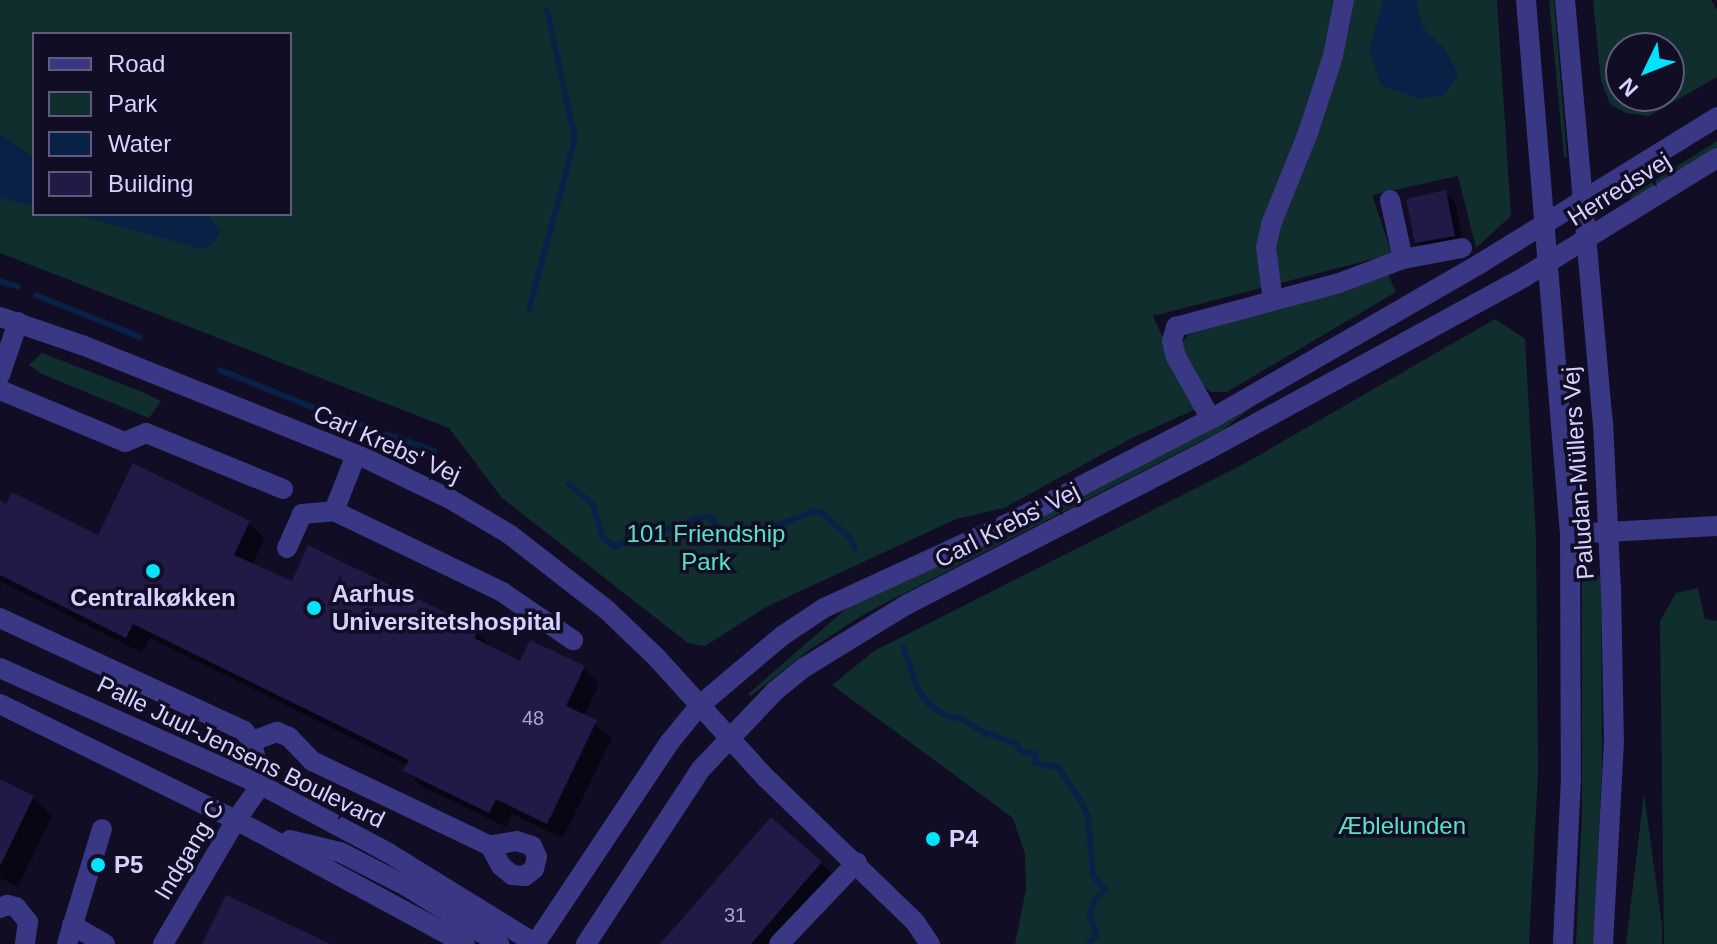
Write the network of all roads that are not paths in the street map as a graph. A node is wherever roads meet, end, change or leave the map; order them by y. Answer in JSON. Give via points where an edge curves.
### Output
{"nodes":[{"id":1,"x":1344,"y":0,"type":"edge"},
{"id":2,"x":1526,"y":0,"type":"edge"},
{"id":3,"x":1565,"y":0,"type":"edge"},
{"id":4,"x":1717,"y":117,"type":"edge"},
{"id":5,"x":1717,"y":158,"type":"edge"},
{"id":6,"x":1390,"y":200,"type":"dead end"},
{"id":7,"x":1583,"y":200,"type":"junction"},
{"id":8,"x":1544,"y":223,"type":"junction"},
{"id":9,"x":1586,"y":240,"type":"junction"},
{"id":10,"x":1462,"y":248,"type":"dead end"},
{"id":11,"x":1403,"y":259,"type":"junction"},
{"id":12,"x":1547,"y":263,"type":"junction"},
{"id":13,"x":1273,"y":301,"type":"junction"},
{"id":14,"x":9,"y":320,"type":"edge"},
{"id":15,"x":0,"y":375,"type":"edge"},
{"id":16,"x":0,"y":390,"type":"edge"},
{"id":17,"x":1211,"y":419,"type":"junction"},
{"id":18,"x":356,"y":455,"type":"junction"},
{"id":19,"x":283,"y":489,"type":"dead end"},
{"id":20,"x":334,"y":511,"type":"junction"},
{"id":21,"x":1717,"y":526,"type":"edge"},
{"id":22,"x":1609,"y":532,"type":"junction"},
{"id":23,"x":1570,"y":534,"type":"junction"},
{"id":24,"x":287,"y":548,"type":"dead end"},
{"id":25,"x":0,"y":618,"type":"edge"},
{"id":26,"x":573,"y":640,"type":"dead end"},
{"id":27,"x":0,"y":668,"type":"edge"},
{"id":28,"x":0,"y":704,"type":"edge"},
{"id":29,"x":700,"y":705,"type":"junction"},
{"id":30,"x":730,"y":738,"type":"junction"},
{"id":31,"x":252,"y":741,"type":"junction"},
{"id":32,"x":261,"y":785,"type":"junction"},
{"id":33,"x":236,"y":820,"type":"junction"},
{"id":34,"x":102,"y":829,"type":"dead end"},
{"id":35,"x":263,"y":834,"type":"junction"},
{"id":36,"x":490,"y":846,"type":"dead end"},
{"id":37,"x":857,"y":862,"type":"junction"},
{"id":38,"x":352,"y":882,"type":"junction"},
{"id":39,"x":0,"y":908,"type":"edge"},
{"id":40,"x":70,"y":935,"type":"edge"},
{"id":41,"x":25,"y":944,"type":"edge"},
{"id":42,"x":105,"y":944,"type":"edge"},
{"id":43,"x":163,"y":944,"type":"edge"},
{"id":44,"x":437,"y":944,"type":"edge"},
{"id":45,"x":465,"y":944,"type":"edge"},
{"id":46,"x":499,"y":944,"type":"edge"},
{"id":47,"x":535,"y":944,"type":"edge"},
{"id":48,"x":586,"y":944,"type":"edge"},
{"id":49,"x":779,"y":944,"type":"edge"},
{"id":50,"x":930,"y":944,"type":"edge"},
{"id":51,"x":1563,"y":944,"type":"edge"},
{"id":52,"x":1603,"y":944,"type":"edge"}],
"edges":[{"from":1,"to":13,"type":"street","via":[[1333,56],[1266,247]]},
{"from":2,"to":8,"type":"street","name":"Paludan-Müllers Vej"},
{"from":3,"to":7,"type":"street","name":"Paludan-Müllers Vej"},
{"from":4,"to":7,"type":"street","name":"Herredsvej"},
{"from":5,"to":9,"type":"street","name":"Herredsvej"},
{"from":6,"to":11,"type":"street"},
{"from":7,"to":8,"type":"street","name":"Carl Krebs' Vej"},
{"from":7,"to":9,"type":"street","name":"Paludan-Müllers Vej"},
{"from":8,"to":12,"type":"street","name":"Paludan-Müllers Vej"},
{"from":8,"to":17,"type":"street","name":"Carl Krebs' Vej"},
{"from":9,"to":12,"type":"street","name":"Herredsvej"},
{"from":9,"to":22,"type":"street","name":"Paludan-Müllers Vej"},
{"from":10,"to":11,"type":"street"},
{"from":11,"to":13,"type":"street"},
{"from":12,"to":23,"type":"street","name":"Paludan-Müllers Vej"},
{"from":12,"to":30,"type":"street","name":"Carl Krebs' Vej","via":[[1211,448],[846,639],[775,691]]},
{"from":13,"to":17,"type":"street","via":[[1176,327],[1176,357]]},
{"from":14,"to":15,"type":"street"},
{"from":14,"to":18,"type":"street","name":"Carl Krebs' Vej"},
{"from":16,"to":19,"type":"street","via":[[125,442],[146,433]]},
{"from":17,"to":29,"type":"street","name":"Carl Krebs' Vej","via":[[1013,521],[824,608],[751,660]]},
{"from":18,"to":20,"type":"street"},
{"from":18,"to":29,"type":"street","name":"Carl Krebs' Vej","via":[[450,499],[521,543],[607,610]]},
{"from":20,"to":24,"type":"street","via":[[302,514]]},
{"from":20,"to":26,"type":"street","via":[[502,592]]},
{"from":21,"to":22,"type":"street"},
{"from":22,"to":23,"type":"street"},
{"from":22,"to":52,"type":"street","name":"Paludan-Müllers Vej","via":[[1614,741]]},
{"from":23,"to":51,"type":"street","name":"Paludan-Müllers Vej","via":[[1571,778]]},
{"from":25,"to":31,"type":"street","via":[[244,731]]},
{"from":27,"to":32,"type":"street","name":"Palle Juul-Jensens Boulevard"},
{"from":28,"to":33,"type":"street"},
{"from":29,"to":30,"type":"street"},
{"from":29,"to":47,"type":"street","name":"Carl Krebs' Vej"},
{"from":30,"to":37,"type":"street"},
{"from":30,"to":48,"type":"street","name":"Carl Krebs' Vej","via":[[701,769]]},
{"from":31,"to":32,"type":"street"},
{"from":31,"to":36,"type":"street","via":[[277,732],[289,737],[312,761]]},
{"from":32,"to":33,"type":"street","name":"Indgang C"},
{"from":32,"to":47,"type":"street","name":"Palle Juul-Jensens Boulevard","via":[[387,852]]},
{"from":33,"to":35,"type":"street"},
{"from":33,"to":43,"type":"street","name":"Indgang C"},
{"from":34,"to":40,"type":"street"},
{"from":35,"to":38,"type":"street"},
{"from":35,"to":46,"type":"street","via":[[340,852]]},
{"from":37,"to":49,"type":"street"},
{"from":37,"to":50,"type":"street"},
{"from":38,"to":44,"type":"street"},
{"from":38,"to":45,"type":"street"},
{"from":39,"to":41,"type":"street","via":[[16,907],[28,922]]},
{"from":40,"to":42,"type":"street"}]}
